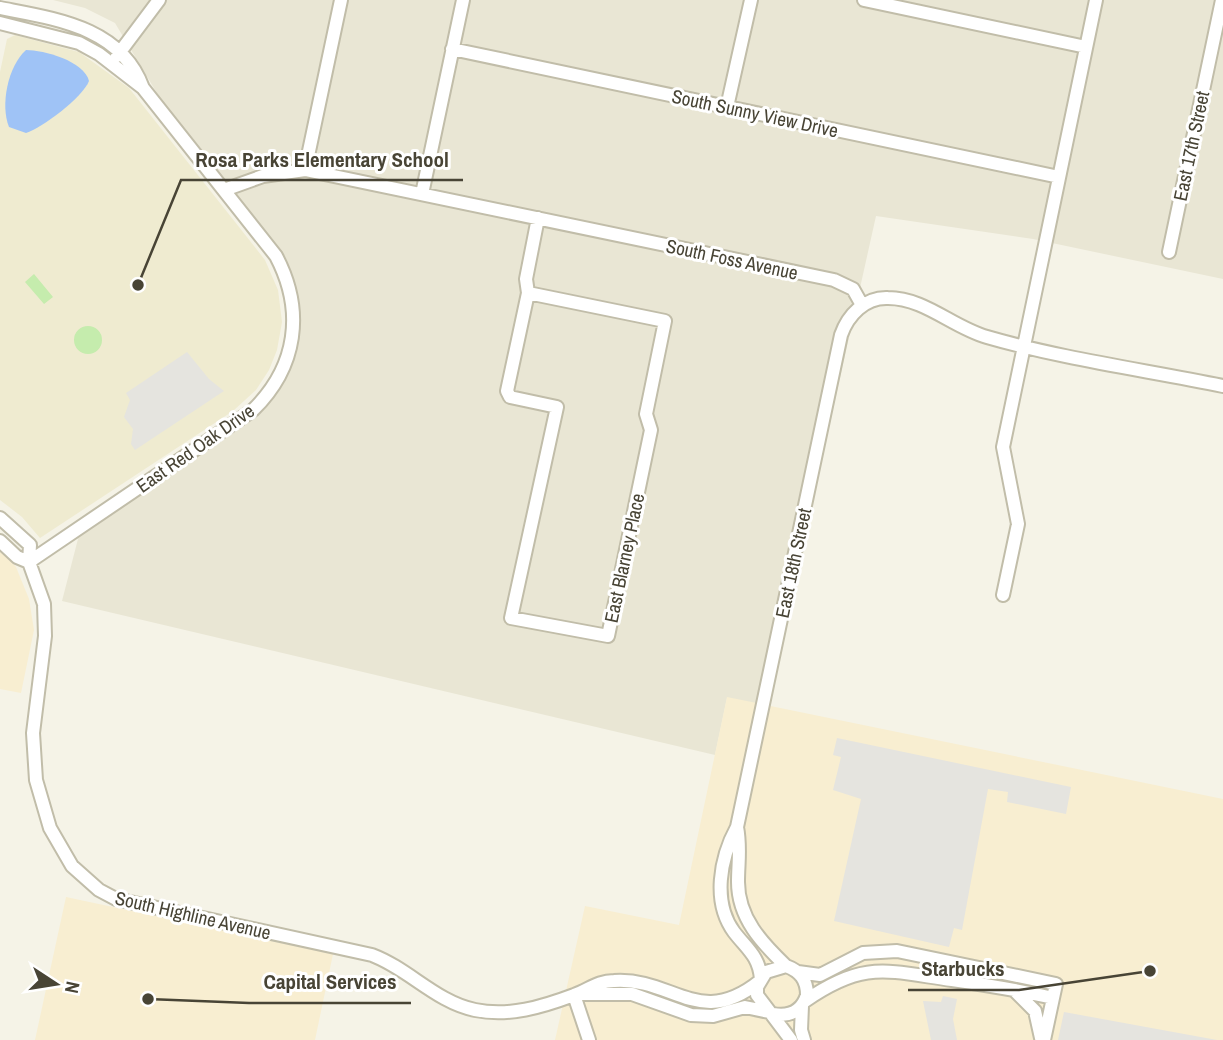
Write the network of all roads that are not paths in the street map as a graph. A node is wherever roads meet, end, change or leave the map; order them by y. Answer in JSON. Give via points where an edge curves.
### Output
{"nodes":[{"id":1,"x":159,"y":0,"type":"edge"},
{"id":2,"x":341,"y":0,"type":"edge"},
{"id":3,"x":463,"y":0,"type":"edge"},
{"id":4,"x":751,"y":0,"type":"edge"},
{"id":5,"x":864,"y":0,"type":"edge"},
{"id":6,"x":1096,"y":0,"type":"edge"},
{"id":7,"x":1222,"y":0,"type":"edge"},
{"id":8,"x":0,"y":8,"type":"edge"},
{"id":9,"x":0,"y":23,"type":"edge"},
{"id":10,"x":1086,"y":47,"type":"junction"},
{"id":11,"x":453,"y":49,"type":"junction"},
{"id":12,"x":121,"y":51,"type":"junction"},
{"id":13,"x":111,"y":63,"type":"junction"},
{"id":14,"x":143,"y":88,"type":"junction"},
{"id":15,"x":727,"y":107,"type":"junction"},
{"id":16,"x":305,"y":170,"type":"junction"},
{"id":17,"x":1059,"y":177,"type":"junction"},
{"id":18,"x":225,"y":190,"type":"junction"},
{"id":19,"x":422,"y":194,"type":"junction"},
{"id":20,"x":538,"y":218,"type":"junction"},
{"id":21,"x":1169,"y":252,"type":"dead end"},
{"id":22,"x":528,"y":293,"type":"junction"},
{"id":23,"x":862,"y":305,"type":"junction"},
{"id":24,"x":1024,"y":345,"type":"junction"},
{"id":25,"x":1223,"y":386,"type":"edge"},
{"id":26,"x":0,"y":518,"type":"edge"},
{"id":27,"x":0,"y":541,"type":"edge"},
{"id":28,"x":29,"y":562,"type":"junction"},
{"id":29,"x":1003,"y":595,"type":"dead end"},
{"id":30,"x":737,"y":827,"type":"junction"},
{"id":31,"x":792,"y":969,"type":"junction"},
{"id":32,"x":760,"y":980,"type":"junction"},
{"id":33,"x":1003,"y":986,"type":"junction"},
{"id":34,"x":576,"y":995,"type":"junction"},
{"id":35,"x":1053,"y":998,"type":"junction"},
{"id":36,"x":803,"y":1004,"type":"junction"},
{"id":37,"x":771,"y":1013,"type":"junction"},
{"id":38,"x":589,"y":1040,"type":"edge"},
{"id":39,"x":791,"y":1040,"type":"edge"},
{"id":40,"x":804,"y":1040,"type":"edge"},
{"id":41,"x":1043,"y":1040,"type":"edge"}],
"edges":[{"from":1,"to":12,"type":"street"},
{"from":2,"to":16,"type":"street"},
{"from":3,"to":11,"type":"street"},
{"from":4,"to":15,"type":"street"},
{"from":5,"to":10,"type":"street"},
{"from":6,"to":10,"type":"street"},
{"from":7,"to":21,"type":"street","name":"East 17th Street"},
{"from":8,"to":12,"type":"street","name":"East Red Oak Drive","via":[[72,24],[103,37]]},
{"from":9,"to":13,"type":"street","name":"East Red Oak Drive","via":[[69,39]]},
{"from":10,"to":17,"type":"street"},
{"from":11,"to":15,"type":"street","name":"South Sunny View Drive"},
{"from":11,"to":19,"type":"street"},
{"from":12,"to":13,"type":"street"},
{"from":12,"to":14,"type":"street","name":"East Red Oak Drive"},
{"from":13,"to":14,"type":"street","name":"East Red Oak Drive"},
{"from":14,"to":18,"type":"street","name":"East Red Oak Drive"},
{"from":15,"to":17,"type":"street","name":"South Sunny View Drive"},
{"from":16,"to":18,"type":"street","name":"South Foss Avenue","via":[[263,176]]},
{"from":16,"to":19,"type":"street","name":"South Foss Avenue"},
{"from":17,"to":24,"type":"street"},
{"from":18,"to":28,"type":"street","name":"East Red Oak Drive","via":[[276,256],[291,291],[295,326],[279,378],[246,416]]},
{"from":19,"to":20,"type":"street","name":"South Foss Avenue"},
{"from":20,"to":22,"type":"street","name":"East Blarney Place","via":[[526,279]]},
{"from":20,"to":23,"type":"street","name":"South Foss Avenue","via":[[834,280],[853,289]]},
{"from":22,"to":22,"type":"street","name":"East Blarney Place","via":[[665,321],[646,414],[651,430],[608,636],[511,618],[557,407],[510,397],[507,391]]},
{"from":23,"to":24,"type":"street","via":[[887,298],[914,303],[977,334]]},
{"from":23,"to":30,"type":"street","name":"East 18th Street","via":[[841,335]]},
{"from":24,"to":25,"type":"street"},
{"from":24,"to":29,"type":"street","via":[[1003,447],[1018,524]]},
{"from":26,"to":28,"type":"street","name":"South Highline Avenue","via":[[30,545]]},
{"from":27,"to":28,"type":"street","via":[[17,558]]},
{"from":28,"to":34,"type":"street","name":"South Highline Avenue","via":[[44,604],[45,636],[33,733],[36,780],[56,837],[72,866],[99,890],[134,904],[372,955],[473,1010],[519,1012]]},
{"from":30,"to":31,"type":"street","name":"East 18th Street","via":[[743,911],[755,933]]},
{"from":30,"to":32,"type":"street","name":"East 18th Street","via":[[723,862],[723,901],[730,925],[755,954]]},
{"from":31,"to":32,"type":"street","via":[[772,968]]},
{"from":31,"to":35,"type":"street","via":[[827,973],[856,955],[883,950],[1056,984]]},
{"from":31,"to":36,"type":"street","via":[[807,988]]},
{"from":32,"to":34,"type":"street","name":"South Highline Avenue","via":[[741,994],[707,1003],[629,981],[596,983]]},
{"from":32,"to":37,"type":"street","name":"East 18th Street","via":[[757,995]]},
{"from":33,"to":35,"type":"street"},
{"from":33,"to":36,"type":"street","via":[[876,970],[836,982]]},
{"from":33,"to":41,"type":"street","via":[[1031,1005]]},
{"from":34,"to":37,"type":"street","name":"South Highline Avenue","via":[[632,994],[691,1015],[713,1016],[745,1007]]},
{"from":34,"to":38,"type":"street"},
{"from":35,"to":41,"type":"street"},
{"from":36,"to":37,"type":"street","via":[[790,1014]]},
{"from":36,"to":40,"type":"street"},
{"from":37,"to":39,"type":"street","name":"East 18th Street"}]}
